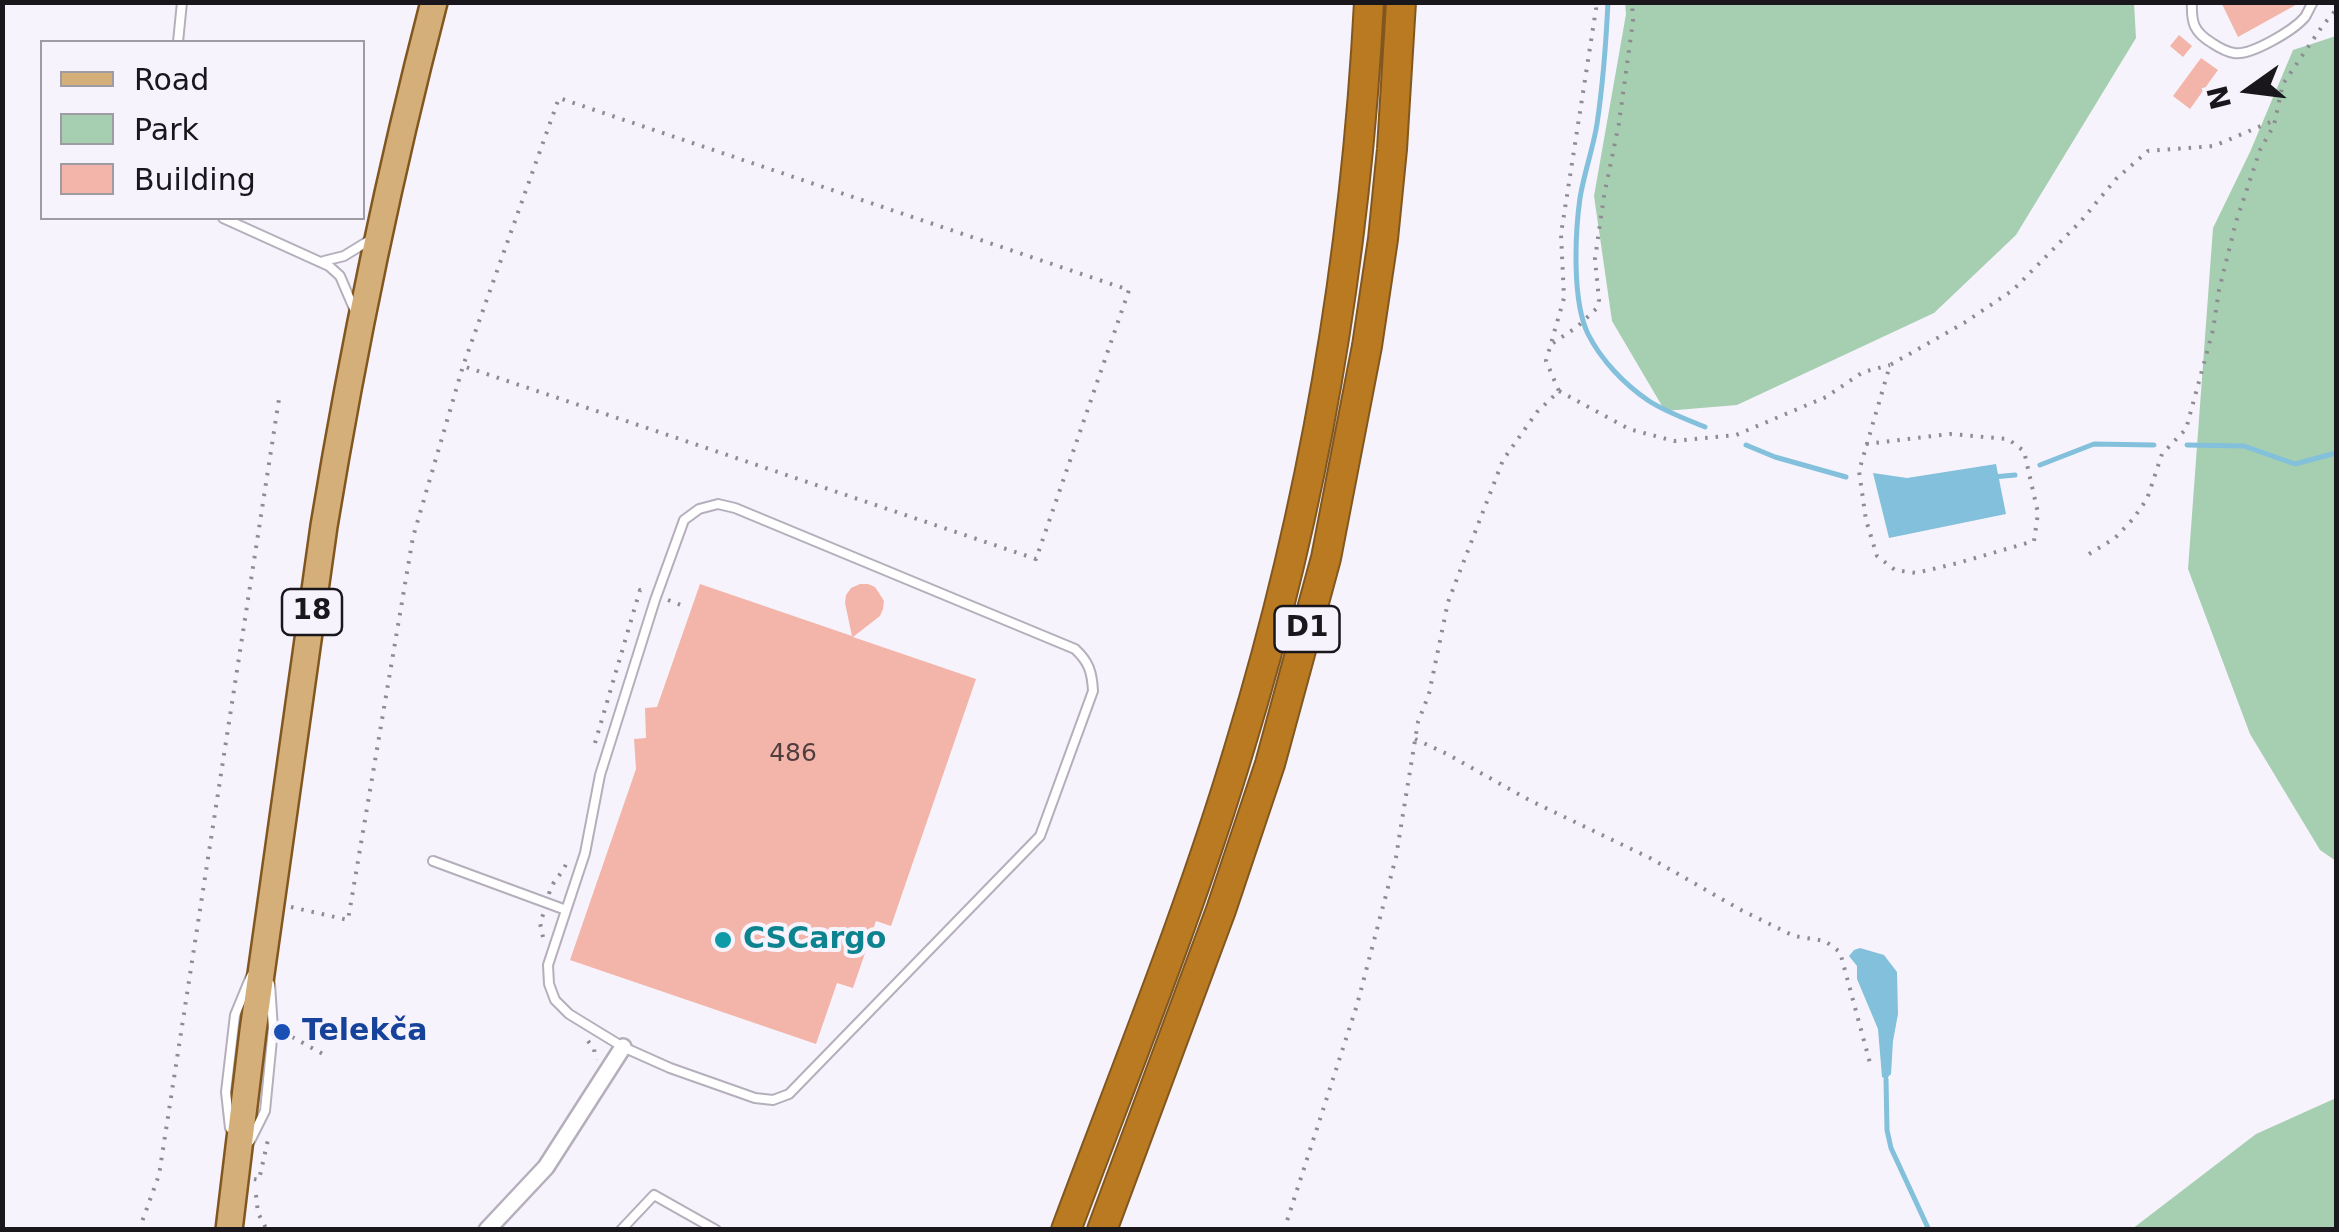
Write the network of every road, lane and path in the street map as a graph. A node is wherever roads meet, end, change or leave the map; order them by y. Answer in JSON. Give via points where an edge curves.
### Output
{"nodes":[{"id":1,"x":182,"y":2,"type":"edge"},
{"id":2,"x":434,"y":2,"type":"edge"},
{"id":3,"x":1368,"y":2,"type":"edge"},
{"id":4,"x":1402,"y":2,"type":"edge"},
{"id":5,"x":1594,"y":2,"type":"edge"},
{"id":6,"x":1632,"y":2,"type":"edge"},
{"id":7,"x":2192,"y":2,"type":"edge"},
{"id":8,"x":2313,"y":2,"type":"edge"},
{"id":9,"x":2336,"y":10,"type":"edge"},
{"id":10,"x":178,"y":40,"type":"edge"},
{"id":11,"x":2275,"y":120,"type":"junction"},
{"id":12,"x":227,"y":220,"type":"edge"},
{"id":13,"x":379,"y":234,"type":"junction"},
{"id":14,"x":320,"y":260,"type":"junction"},
{"id":15,"x":360,"y":323,"type":"junction"},
{"id":16,"x":1552,"y":343,"type":"junction"},
{"id":17,"x":463,"y":366,"type":"junction"},
{"id":18,"x":1890,"y":366,"type":"junction"},
{"id":19,"x":1559,"y":392,"type":"junction"},
{"id":20,"x":280,"y":400,"type":"dead end"},
{"id":21,"x":1866,"y":444,"type":"junction"},
{"id":22,"x":2089,"y":554,"type":"dead end"},
{"id":23,"x":1415,"y":739,"type":"junction"},
{"id":24,"x":433,"y":861,"type":"dead end"},
{"id":25,"x":272,"y":902,"type":"junction"},
{"id":26,"x":566,"y":910,"type":"junction"},
{"id":27,"x":282,"y":1032,"type":"dead end"},
{"id":28,"x":623,"y":1047,"type":"junction"},
{"id":29,"x":323,"y":1054,"type":"dead end"},
{"id":30,"x":1870,"y":1063,"type":"dead end"},
{"id":31,"x":247,"y":1176,"type":"junction"},
{"id":32,"x":139,"y":1230,"type":"edge"},
{"id":33,"x":230,"y":1230,"type":"edge"},
{"id":34,"x":267,"y":1230,"type":"edge"},
{"id":35,"x":488,"y":1230,"type":"edge"},
{"id":36,"x":621,"y":1230,"type":"edge"},
{"id":37,"x":716,"y":1230,"type":"edge"},
{"id":38,"x":1066,"y":1230,"type":"edge"},
{"id":39,"x":1102,"y":1230,"type":"edge"},
{"id":40,"x":1284,"y":1230,"type":"edge"}],
"edges":[{"from":1,"to":10,"type":"lane"},
{"from":2,"to":13,"type":"main road","number":"18"},
{"from":3,"to":38,"type":"highway","number":"D1","via":[[1346,264],[1291,559],[1240,748]]},
{"from":4,"to":39,"type":"highway","number":"D1","via":[[1368,346],[1326,558],[1264,782]]},
{"from":5,"to":16,"type":"path","via":[[1561,234],[1564,298]]},
{"from":6,"to":16,"type":"path","via":[[1620,123],[1594,259],[1599,300],[1587,318]]},
{"from":7,"to":8,"type":"lane","via":[[2198,34],[2236,54],[2290,30]]},
{"from":9,"to":11,"type":"path","via":[[2291,69]]},
{"from":11,"to":18,"type":"path","via":[[2214,146],[2148,151],[2013,290]]},
{"from":11,"to":22,"type":"path","via":[[2236,222],[2186,429],[2162,454],[2134,519]]},
{"from":12,"to":14,"type":"lane"},
{"from":13,"to":14,"type":"lane","via":[[344,256]]},
{"from":13,"to":15,"type":"main road","number":"18"},
{"from":14,"to":15,"type":"lane","via":[[340,276]]},
{"from":15,"to":25,"type":"main road","number":"18","via":[[324,526]]},
{"from":16,"to":19,"type":"path","via":[[1546,360]]},
{"from":17,"to":17,"type":"path","via":[[558,98],[1129,290],[1036,559]]},
{"from":17,"to":25,"type":"path","via":[[413,536],[348,920]]},
{"from":18,"to":19,"type":"path","via":[[1863,372],[1826,397],[1736,435],[1674,440],[1629,429]]},
{"from":18,"to":21,"type":"path"},
{"from":19,"to":23,"type":"path","via":[[1503,460],[1448,602]]},
{"from":20,"to":32,"type":"path","via":[[159,1174]]},
{"from":21,"to":21,"type":"path","via":[[1858,470],[1866,520],[1877,556],[1895,570],[1958,564],[2034,541],[2038,513],[2024,452],[2008,438],[1950,434]]},
{"from":23,"to":30,"type":"path","via":[[1741,910],[1840,952]]},
{"from":23,"to":40,"type":"path","via":[[1392,875]]},
{"from":24,"to":26,"type":"lane"},
{"from":25,"to":31,"type":"main road","number":"18"},
{"from":26,"to":28,"type":"lane","via":[[548,984],[570,1014]]},
{"from":26,"to":28,"type":"lane","via":[[655,600],[684,520],[698,509],[735,508],[1086,659],[1093,691],[1040,836],[789,1094],[754,1098]]},
{"from":27,"to":29,"type":"path"},
{"from":28,"to":35,"type":"street","via":[[546,1167]]},
{"from":31,"to":33,"type":"main road","number":"18"},
{"from":31,"to":34,"type":"path"},
{"from":36,"to":37,"type":"lane","via":[[654,1195]]}]}
